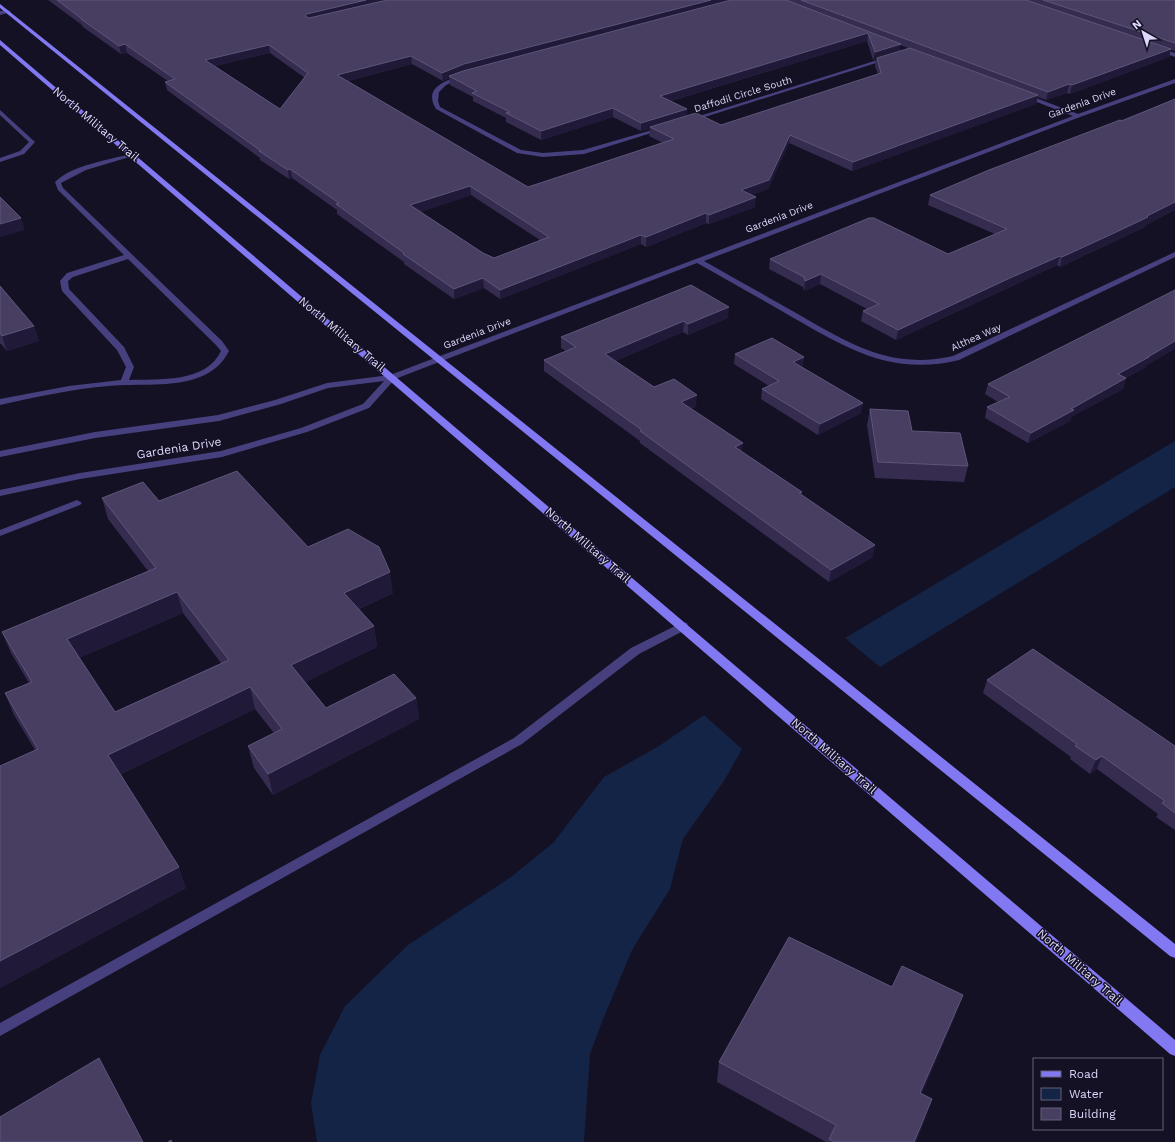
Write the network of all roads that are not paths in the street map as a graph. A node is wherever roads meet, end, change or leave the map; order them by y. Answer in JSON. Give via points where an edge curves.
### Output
{"nodes":[{"id":1,"x":0,"y":6,"type":"edge"},
{"id":2,"x":8,"y":12,"type":"junction"},
{"id":3,"x":0,"y":14,"type":"edge"},
{"id":4,"x":0,"y":42,"type":"edge"},
{"id":5,"x":1152,"y":47,"type":"edge"},
{"id":6,"x":1175,"y":55,"type":"edge"},
{"id":7,"x":894,"y":56,"type":"edge"},
{"id":8,"x":467,"y":74,"type":"edge"},
{"id":9,"x":1175,"y":80,"type":"edge"},
{"id":10,"x":1019,"y":93,"type":"edge"},
{"id":11,"x":0,"y":112,"type":"edge"},
{"id":12,"x":1078,"y":116,"type":"junction"},
{"id":13,"x":685,"y":122,"type":"edge"},
{"id":14,"x":670,"y":126,"type":"edge"},
{"id":15,"x":133,"y":155,"type":"junction"},
{"id":16,"x":0,"y":160,"type":"edge"},
{"id":17,"x":1175,"y":254,"type":"edge"},
{"id":18,"x":129,"y":256,"type":"junction"},
{"id":19,"x":697,"y":260,"type":"junction"},
{"id":20,"x":440,"y":359,"type":"junction"},
{"id":21,"x":392,"y":377,"type":"junction"},
{"id":22,"x":124,"y":383,"type":"junction"},
{"id":23,"x":0,"y":402,"type":"edge"},
{"id":24,"x":0,"y":454,"type":"edge"},
{"id":25,"x":0,"y":493,"type":"edge"},
{"id":26,"x":77,"y":503,"type":"dead end"},
{"id":27,"x":0,"y":533,"type":"edge"},
{"id":28,"x":683,"y":626,"type":"junction"},
{"id":29,"x":1175,"y":952,"type":"edge"},
{"id":30,"x":0,"y":1030,"type":"edge"},
{"id":31,"x":1175,"y":1049,"type":"edge"}],
"edges":[{"from":1,"to":2,"type":"main road"},
{"from":2,"to":3,"type":"street"},
{"from":2,"to":20,"type":"main road"},
{"from":4,"to":15,"type":"main road","name":"North Military Trail"},
{"from":5,"to":6,"type":"street"},
{"from":7,"to":13,"type":"street","name":"Daffodil Circle South"},
{"from":8,"to":14,"type":"street","via":[[439,88],[434,96],[434,102],[438,108],[519,152],[556,155],[584,152]]},
{"from":9,"to":12,"type":"street","name":"Gardenia Drive"},
{"from":10,"to":12,"type":"street"},
{"from":11,"to":16,"type":"street","via":[[32,142],[27,150]]},
{"from":12,"to":19,"type":"street","name":"Gardenia Drive"},
{"from":15,"to":18,"type":"street","via":[[72,173],[58,182],[60,189]]},
{"from":15,"to":21,"type":"main road","name":"North Military Trail"},
{"from":17,"to":19,"type":"street","name":"Althea Way","via":[[956,358],[934,363],[896,361],[871,355],[844,343]]},
{"from":18,"to":22,"type":"street","via":[[70,275],[64,281],[65,289],[121,349],[130,367]]},
{"from":18,"to":22,"type":"street","via":[[220,343],[224,351],[218,362],[198,375],[162,381]]},
{"from":19,"to":20,"type":"street","name":"Gardenia Drive"},
{"from":20,"to":21,"type":"street","name":"Gardenia Drive"},
{"from":20,"to":29,"type":"main road"},
{"from":21,"to":24,"type":"street","name":"Gardenia Drive","via":[[326,386],[219,418],[95,435]]},
{"from":21,"to":25,"type":"street","name":"Gardenia Drive","via":[[366,406],[304,430],[222,454],[80,476]]},
{"from":21,"to":28,"type":"main road","name":"North Military Trail"},
{"from":22,"to":23,"type":"street","via":[[60,390]]},
{"from":26,"to":27,"type":"street"},
{"from":28,"to":30,"type":"street","via":[[635,651],[518,741]]},
{"from":28,"to":31,"type":"main road","name":"North Military Trail"}]}
